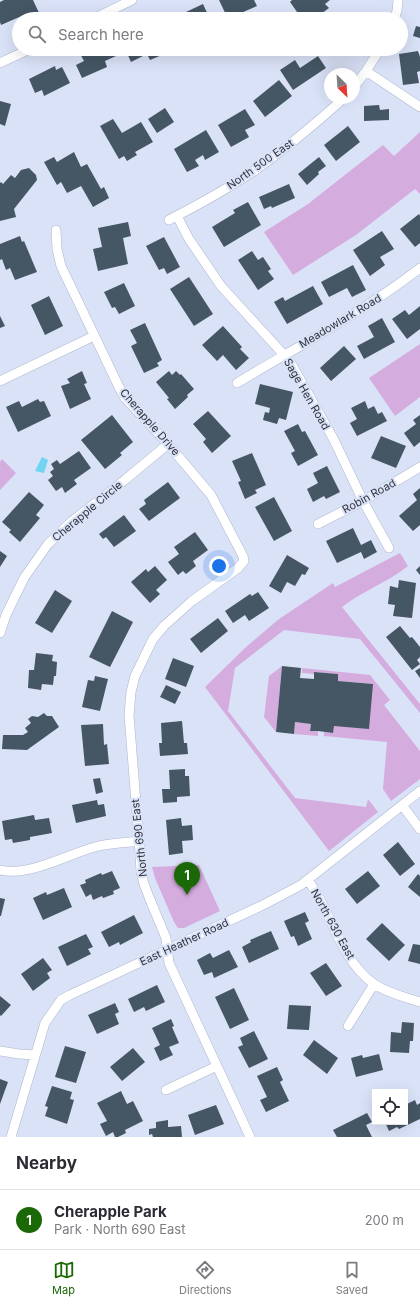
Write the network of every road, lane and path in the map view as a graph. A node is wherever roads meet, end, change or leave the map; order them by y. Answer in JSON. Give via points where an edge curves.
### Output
{"nodes":[{"id":1,"x":132,"y":0,"type":"edge"},
{"id":2,"x":398,"y":0,"type":"edge"},
{"id":3,"x":119,"y":3,"type":"edge"},
{"id":4,"x":104,"y":12,"type":"edge"},
{"id":5,"x":397,"y":12,"type":"edge"},
{"id":6,"x":15,"y":56,"type":"edge"},
{"id":7,"x":376,"y":56,"type":"edge"},
{"id":8,"x":0,"y":63,"type":"edge"},
{"id":9,"x":366,"y":71,"type":"junction"},
{"id":10,"x":360,"y":78,"type":"edge"},
{"id":11,"x":338,"y":104,"type":"edge"},
{"id":12,"x":420,"y":106,"type":"edge"},
{"id":13,"x":173,"y":218,"type":"joint"},
{"id":14,"x":56,"y":230,"type":"dead end"},
{"id":15,"x":420,"y":268,"type":"edge"},
{"id":16,"x":94,"y":336,"type":"junction"},
{"id":17,"x":284,"y":355,"type":"junction"},
{"id":18,"x":0,"y":380,"type":"edge"},
{"id":19,"x":237,"y":382,"type":"dead end"},
{"id":20,"x":168,"y":444,"type":"junction"},
{"id":21,"x":420,"y":467,"type":"edge"},
{"id":22,"x":363,"y":501,"type":"junction"},
{"id":23,"x":318,"y":524,"type":"dead end"},
{"id":24,"x":389,"y":548,"type":"dead end"},
{"id":25,"x":244,"y":561,"type":"joint"},
{"id":26,"x":0,"y":633,"type":"edge"},
{"id":27,"x":420,"y":791,"type":"edge"},
{"id":28,"x":402,"y":805,"type":"junction"},
{"id":29,"x":420,"y":829,"type":"edge"},
{"id":30,"x":138,"y":841,"type":"junction"},
{"id":31,"x":0,"y":870,"type":"edge"},
{"id":32,"x":308,"y":880,"type":"junction"},
{"id":33,"x":168,"y":950,"type":"junction"},
{"id":34,"x":374,"y":984,"type":"junction"},
{"id":35,"x":420,"y":1002,"type":"edge"},
{"id":36,"x":348,"y":1026,"type":"dead end"},
{"id":37,"x":0,"y":1051,"type":"edge"},
{"id":38,"x":35,"y":1055,"type":"junction"},
{"id":39,"x":217,"y":1066,"type":"junction"},
{"id":40,"x":166,"y":1090,"type":"dead end"},
{"id":41,"x":11,"y":1137,"type":"edge"},
{"id":42,"x":250,"y":1137,"type":"edge"}],
"edges":[{"from":1,"to":3,"type":"street"},
{"from":2,"to":5,"type":"street"},
{"from":3,"to":4,"type":"street"},
{"from":6,"to":8,"type":"street"},
{"from":7,"to":9,"type":"street"},
{"from":9,"to":10,"type":"street"},
{"from":9,"to":12,"type":"street"},
{"from":11,"to":13,"type":"street","name":"North 500 East","via":[[252,172]]},
{"from":13,"to":17,"type":"street","name":"Sage Hen Road","via":[[221,286]]},
{"from":14,"to":16,"type":"street","name":"Cherapple Drive","via":[[61,266]]},
{"from":15,"to":17,"type":"street","name":"Meadowlark Road","via":[[359,310]]},
{"from":16,"to":18,"type":"street"},
{"from":16,"to":20,"type":"street","name":"Cherapple Drive","via":[[125,398]]},
{"from":17,"to":19,"type":"street","name":"Meadowlark Road"},
{"from":17,"to":22,"type":"street","name":"Sage Hen Road","via":[[334,440]]},
{"from":20,"to":25,"type":"street","name":"Cherapple Drive","via":[[211,494]]},
{"from":20,"to":26,"type":"street","name":"Cherapple Circle","via":[[71,522],[48,544],[24,578]]},
{"from":21,"to":22,"type":"street","name":"Robin Road"},
{"from":22,"to":23,"type":"street","name":"Robin Road"},
{"from":22,"to":24,"type":"street","name":"Sage Hen Road"},
{"from":25,"to":30,"type":"street","name":"North 690 East","via":[[168,622],[153,639],[141,663],[131,692],[129,715]]},
{"from":27,"to":28,"type":"street","name":"East Heather Road"},
{"from":28,"to":29,"type":"street"},
{"from":28,"to":32,"type":"street","name":"East Heather Road"},
{"from":30,"to":31,"type":"street","via":[[97,847],[21,871]]},
{"from":30,"to":33,"type":"street","name":"North 690 East","via":[[144,884],[166,938]]},
{"from":32,"to":33,"type":"street","name":"East Heather Road","via":[[263,905]]},
{"from":32,"to":34,"type":"street","name":"North 630 East","via":[[324,906],[350,960]]},
{"from":33,"to":38,"type":"street","name":"East Heather Road","via":[[61,1000],[45,1023]]},
{"from":33,"to":39,"type":"street","name":"North 690 East","via":[[169,963]]},
{"from":34,"to":35,"type":"street","name":"North 630 East"},
{"from":34,"to":36,"type":"street"},
{"from":37,"to":38,"type":"street"},
{"from":38,"to":41,"type":"street","name":"East Heather Road"},
{"from":39,"to":40,"type":"street"},
{"from":39,"to":42,"type":"street","name":"North 690 East"}]}
